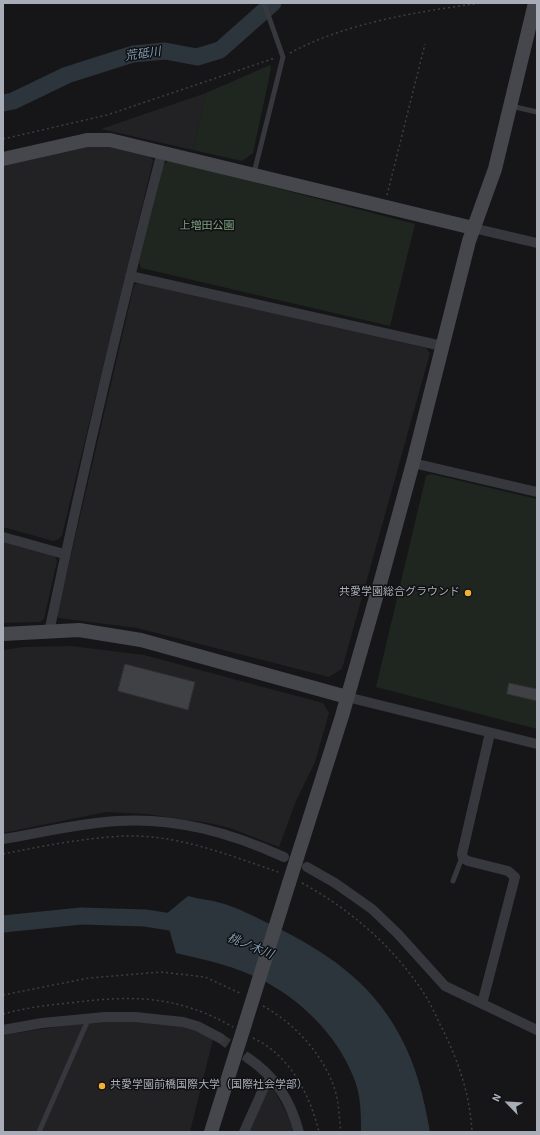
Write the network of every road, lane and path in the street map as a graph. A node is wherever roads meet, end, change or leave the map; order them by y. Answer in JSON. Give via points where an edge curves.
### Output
{"nodes":[{"id":1,"x":264,"y":3,"type":"edge"},
{"id":2,"x":481,"y":3,"type":"edge"},
{"id":3,"x":535,"y":9,"type":"edge"},
{"id":4,"x":425,"y":44,"type":"dead end"},
{"id":5,"x":282,"y":55,"type":"junction"},
{"id":6,"x":511,"y":106,"type":"junction"},
{"id":7,"x":537,"y":112,"type":"edge"},
{"id":8,"x":3,"y":139,"type":"edge"},
{"id":9,"x":162,"y":152,"type":"junction"},
{"id":10,"x":3,"y":159,"type":"edge"},
{"id":11,"x":254,"y":174,"type":"junction"},
{"id":12,"x":385,"y":207,"type":"junction"},
{"id":13,"x":473,"y":228,"type":"junction"},
{"id":14,"x":537,"y":243,"type":"edge"},
{"id":15,"x":130,"y":276,"type":"junction"},
{"id":16,"x":442,"y":346,"type":"junction"},
{"id":17,"x":413,"y":463,"type":"junction"},
{"id":18,"x":537,"y":492,"type":"edge"},
{"id":19,"x":3,"y":537,"type":"edge"},
{"id":20,"x":64,"y":554,"type":"junction"},
{"id":21,"x":49,"y":632,"type":"junction"},
{"id":22,"x":3,"y":634,"type":"edge"},
{"id":23,"x":347,"y":697,"type":"junction"},
{"id":24,"x":490,"y":733,"type":"junction"},
{"id":25,"x":537,"y":744,"type":"edge"},
{"id":26,"x":3,"y":839,"type":"edge"},
{"id":27,"x":3,"y":854,"type":"edge"},
{"id":28,"x":284,"y":857,"type":"dead end"},
{"id":29,"x":463,"y":858,"type":"junction"},
{"id":30,"x":307,"y":867,"type":"dead end"},
{"id":31,"x":290,"y":880,"type":"junction"},
{"id":32,"x":453,"y":881,"type":"dead end"},
{"id":33,"x":3,"y":995,"type":"edge"},
{"id":34,"x":245,"y":996,"type":"dead end"},
{"id":35,"x":258,"y":1003,"type":"dead end"},
{"id":36,"x":482,"y":1004,"type":"junction"},
{"id":37,"x":88,"y":1020,"type":"junction"},
{"id":38,"x":244,"y":1029,"type":"junction"},
{"id":39,"x":3,"y":1030,"type":"edge"},
{"id":40,"x":537,"y":1030,"type":"edge"},
{"id":41,"x":220,"y":1038,"type":"tunnel mouth"},
{"id":42,"x":248,"y":1058,"type":"tunnel mouth"},
{"id":43,"x":272,"y":1079,"type":"junction"},
{"id":44,"x":39,"y":1132,"type":"edge"},
{"id":45,"x":211,"y":1132,"type":"edge"},
{"id":46,"x":244,"y":1132,"type":"edge"},
{"id":47,"x":299,"y":1132,"type":"edge"},
{"id":48,"x":319,"y":1132,"type":"edge"},
{"id":49,"x":341,"y":1132,"type":"edge"},
{"id":50,"x":472,"y":1132,"type":"edge"}],
"edges":[{"from":1,"to":5,"type":"lane"},
{"from":2,"to":5,"type":"path","via":[[416,12],[364,26]]},
{"from":3,"to":6,"type":"street"},
{"from":4,"to":12,"type":"path"},
{"from":5,"to":8,"type":"path","via":[[107,115]]},
{"from":5,"to":11,"type":"lane"},
{"from":6,"to":7,"type":"lane"},
{"from":6,"to":13,"type":"street","via":[[495,169]]},
{"from":9,"to":10,"type":"street","via":[[98,139]]},
{"from":9,"to":11,"type":"street"},
{"from":9,"to":15,"type":"street"},
{"from":11,"to":12,"type":"street"},
{"from":12,"to":13,"type":"street"},
{"from":13,"to":14,"type":"street"},
{"from":13,"to":16,"type":"street"},
{"from":15,"to":16,"type":"street"},
{"from":15,"to":20,"type":"street"},
{"from":16,"to":17,"type":"street"},
{"from":17,"to":18,"type":"street"},
{"from":17,"to":23,"type":"street"},
{"from":19,"to":20,"type":"street"},
{"from":20,"to":21,"type":"street"},
{"from":21,"to":22,"type":"street"},
{"from":21,"to":23,"type":"street","via":[[79,630],[141,640]]},
{"from":23,"to":24,"type":"street"},
{"from":23,"to":31,"type":"street"},
{"from":24,"to":25,"type":"street"},
{"from":24,"to":29,"type":"street","via":[[462,850]]},
{"from":26,"to":28,"type":"street","via":[[89,824],[153,821],[219,831]]},
{"from":27,"to":31,"type":"path","via":[[125,836],[162,839],[213,849]]},
{"from":29,"to":32,"type":"lane"},
{"from":29,"to":36,"type":"street","via":[[508,871],[515,877]]},
{"from":30,"to":36,"type":"street","via":[[335,882],[372,909],[441,983]]},
{"from":31,"to":38,"type":"street","bridge":true},
{"from":31,"to":50,"type":"path","via":[[333,902],[364,925],[384,943],[426,995],[453,1051],[465,1085]]},
{"from":33,"to":34,"type":"path","via":[[89,978],[161,972],[205,977]]},
{"from":35,"to":49,"type":"path","via":[[297,1031],[322,1060],[335,1088]]},
{"from":36,"to":40,"type":"street"},
{"from":37,"to":39,"type":"street","via":[[42,1023]]},
{"from":37,"to":41,"type":"street","via":[[105,1017],[172,1020],[197,1026]]},
{"from":37,"to":44,"type":"lane"},
{"from":38,"to":45,"type":"street"},
{"from":38,"to":48,"type":"path","via":[[275,1053],[292,1072],[310,1103]]},
{"from":42,"to":43,"type":"street","via":[[264,1069]]},
{"from":43,"to":46,"type":"street","via":[[265,1085]]},
{"from":43,"to":47,"type":"street","via":[[293,1111]]}]}
